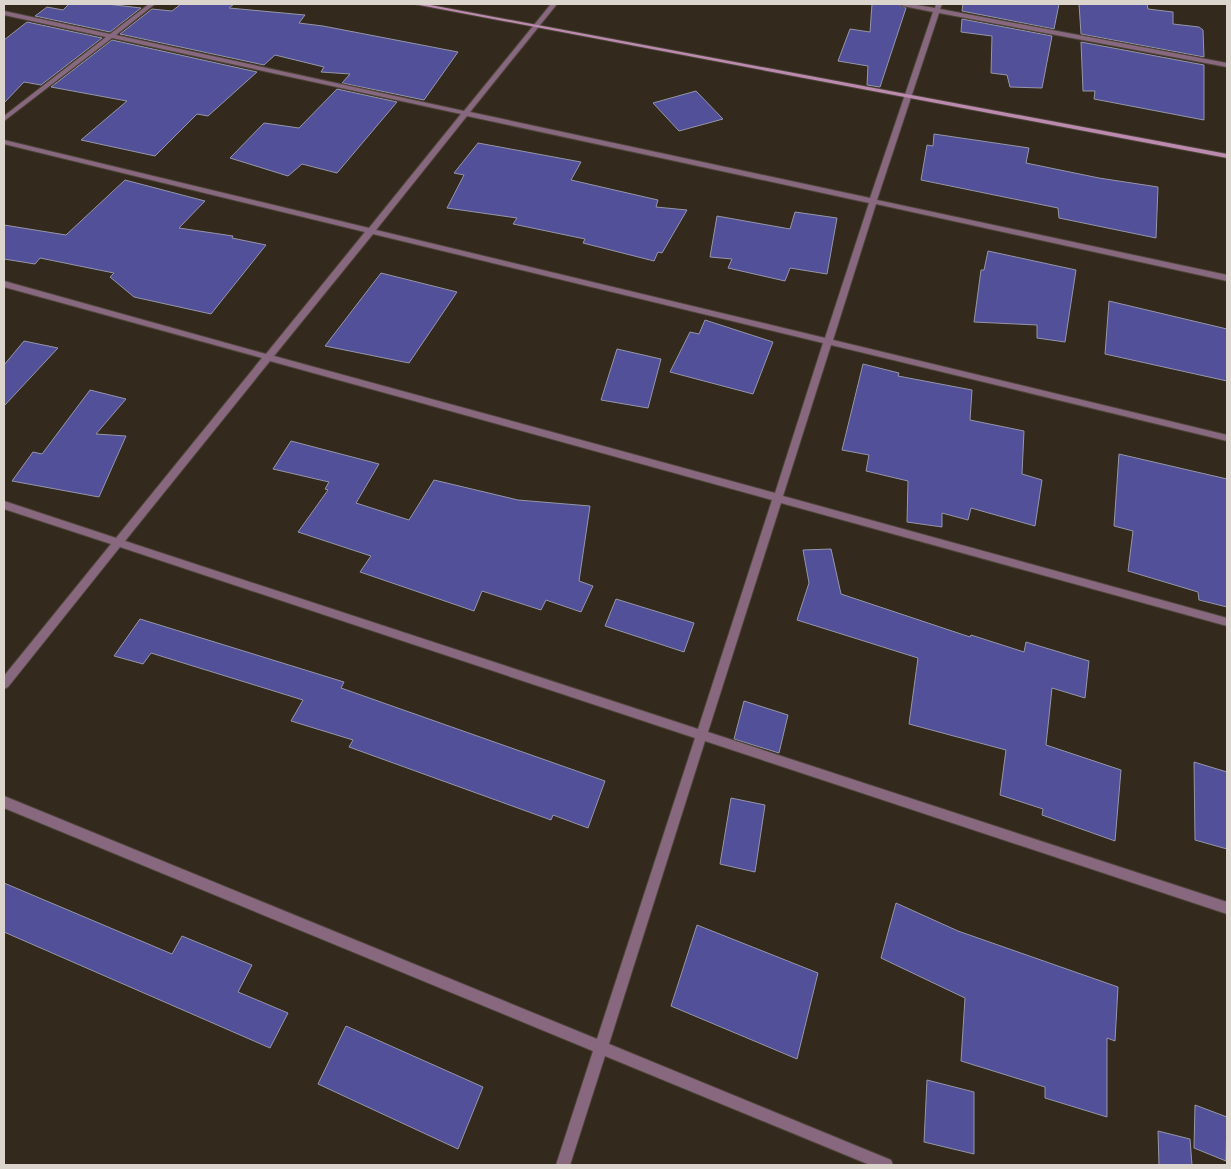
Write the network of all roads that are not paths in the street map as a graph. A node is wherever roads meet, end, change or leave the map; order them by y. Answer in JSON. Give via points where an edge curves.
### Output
{"nodes":[{"id":1,"x":152,"y":4,"type":"edge"},
{"id":2,"x":416,"y":4,"type":"edge"},
{"id":3,"x":554,"y":4,"type":"edge"},
{"id":4,"x":903,"y":4,"type":"edge"},
{"id":5,"x":938,"y":7,"type":"edge"},
{"id":6,"x":4,"y":13,"type":"edge"},
{"id":7,"x":536,"y":26,"type":"junction"},
{"id":8,"x":110,"y":36,"type":"junction"},
{"id":9,"x":1227,"y":65,"type":"edge"},
{"id":10,"x":907,"y":96,"type":"junction"},
{"id":11,"x":466,"y":113,"type":"junction"},
{"id":12,"x":4,"y":119,"type":"edge"},
{"id":13,"x":4,"y":142,"type":"edge"},
{"id":14,"x":1227,"y":156,"type":"edge"},
{"id":15,"x":873,"y":201,"type":"junction"},
{"id":16,"x":371,"y":231,"type":"junction"},
{"id":17,"x":1227,"y":278,"type":"edge"},
{"id":18,"x":4,"y":284,"type":"edge"},
{"id":19,"x":828,"y":341,"type":"junction"},
{"id":20,"x":268,"y":357,"type":"junction"},
{"id":21,"x":1227,"y":438,"type":"edge"},
{"id":22,"x":778,"y":498,"type":"junction"},
{"id":23,"x":4,"y":505,"type":"edge"},
{"id":24,"x":118,"y":542,"type":"junction"},
{"id":25,"x":1227,"y":622,"type":"edge"},
{"id":26,"x":4,"y":684,"type":"edge"},
{"id":27,"x":702,"y":735,"type":"junction"},
{"id":28,"x":4,"y":802,"type":"edge"},
{"id":29,"x":1227,"y":908,"type":"edge"},
{"id":30,"x":601,"y":1048,"type":"junction"},
{"id":31,"x":563,"y":1165,"type":"edge"},
{"id":32,"x":886,"y":1165,"type":"edge"}],
"edges":[{"from":1,"to":8,"type":"street"},
{"from":2,"to":7,"type":"main road"},
{"from":3,"to":7,"type":"street"},
{"from":4,"to":5,"type":"street"},
{"from":5,"to":9,"type":"street"},
{"from":5,"to":10,"type":"street"},
{"from":6,"to":8,"type":"street"},
{"from":7,"to":10,"type":"main road"},
{"from":7,"to":11,"type":"street"},
{"from":8,"to":11,"type":"street"},
{"from":8,"to":12,"type":"street"},
{"from":10,"to":14,"type":"main road"},
{"from":10,"to":15,"type":"street"},
{"from":11,"to":15,"type":"street"},
{"from":11,"to":16,"type":"street"},
{"from":13,"to":16,"type":"street"},
{"from":15,"to":17,"type":"street"},
{"from":15,"to":19,"type":"street"},
{"from":16,"to":19,"type":"street"},
{"from":16,"to":20,"type":"street"},
{"from":18,"to":20,"type":"street"},
{"from":19,"to":21,"type":"street"},
{"from":19,"to":22,"type":"street"},
{"from":20,"to":22,"type":"street"},
{"from":20,"to":24,"type":"street"},
{"from":22,"to":25,"type":"street"},
{"from":22,"to":27,"type":"street"},
{"from":23,"to":24,"type":"street"},
{"from":24,"to":26,"type":"street"},
{"from":24,"to":27,"type":"street"},
{"from":27,"to":29,"type":"street"},
{"from":27,"to":30,"type":"street"},
{"from":28,"to":30,"type":"street"},
{"from":30,"to":31,"type":"street"},
{"from":30,"to":32,"type":"street"}]}
